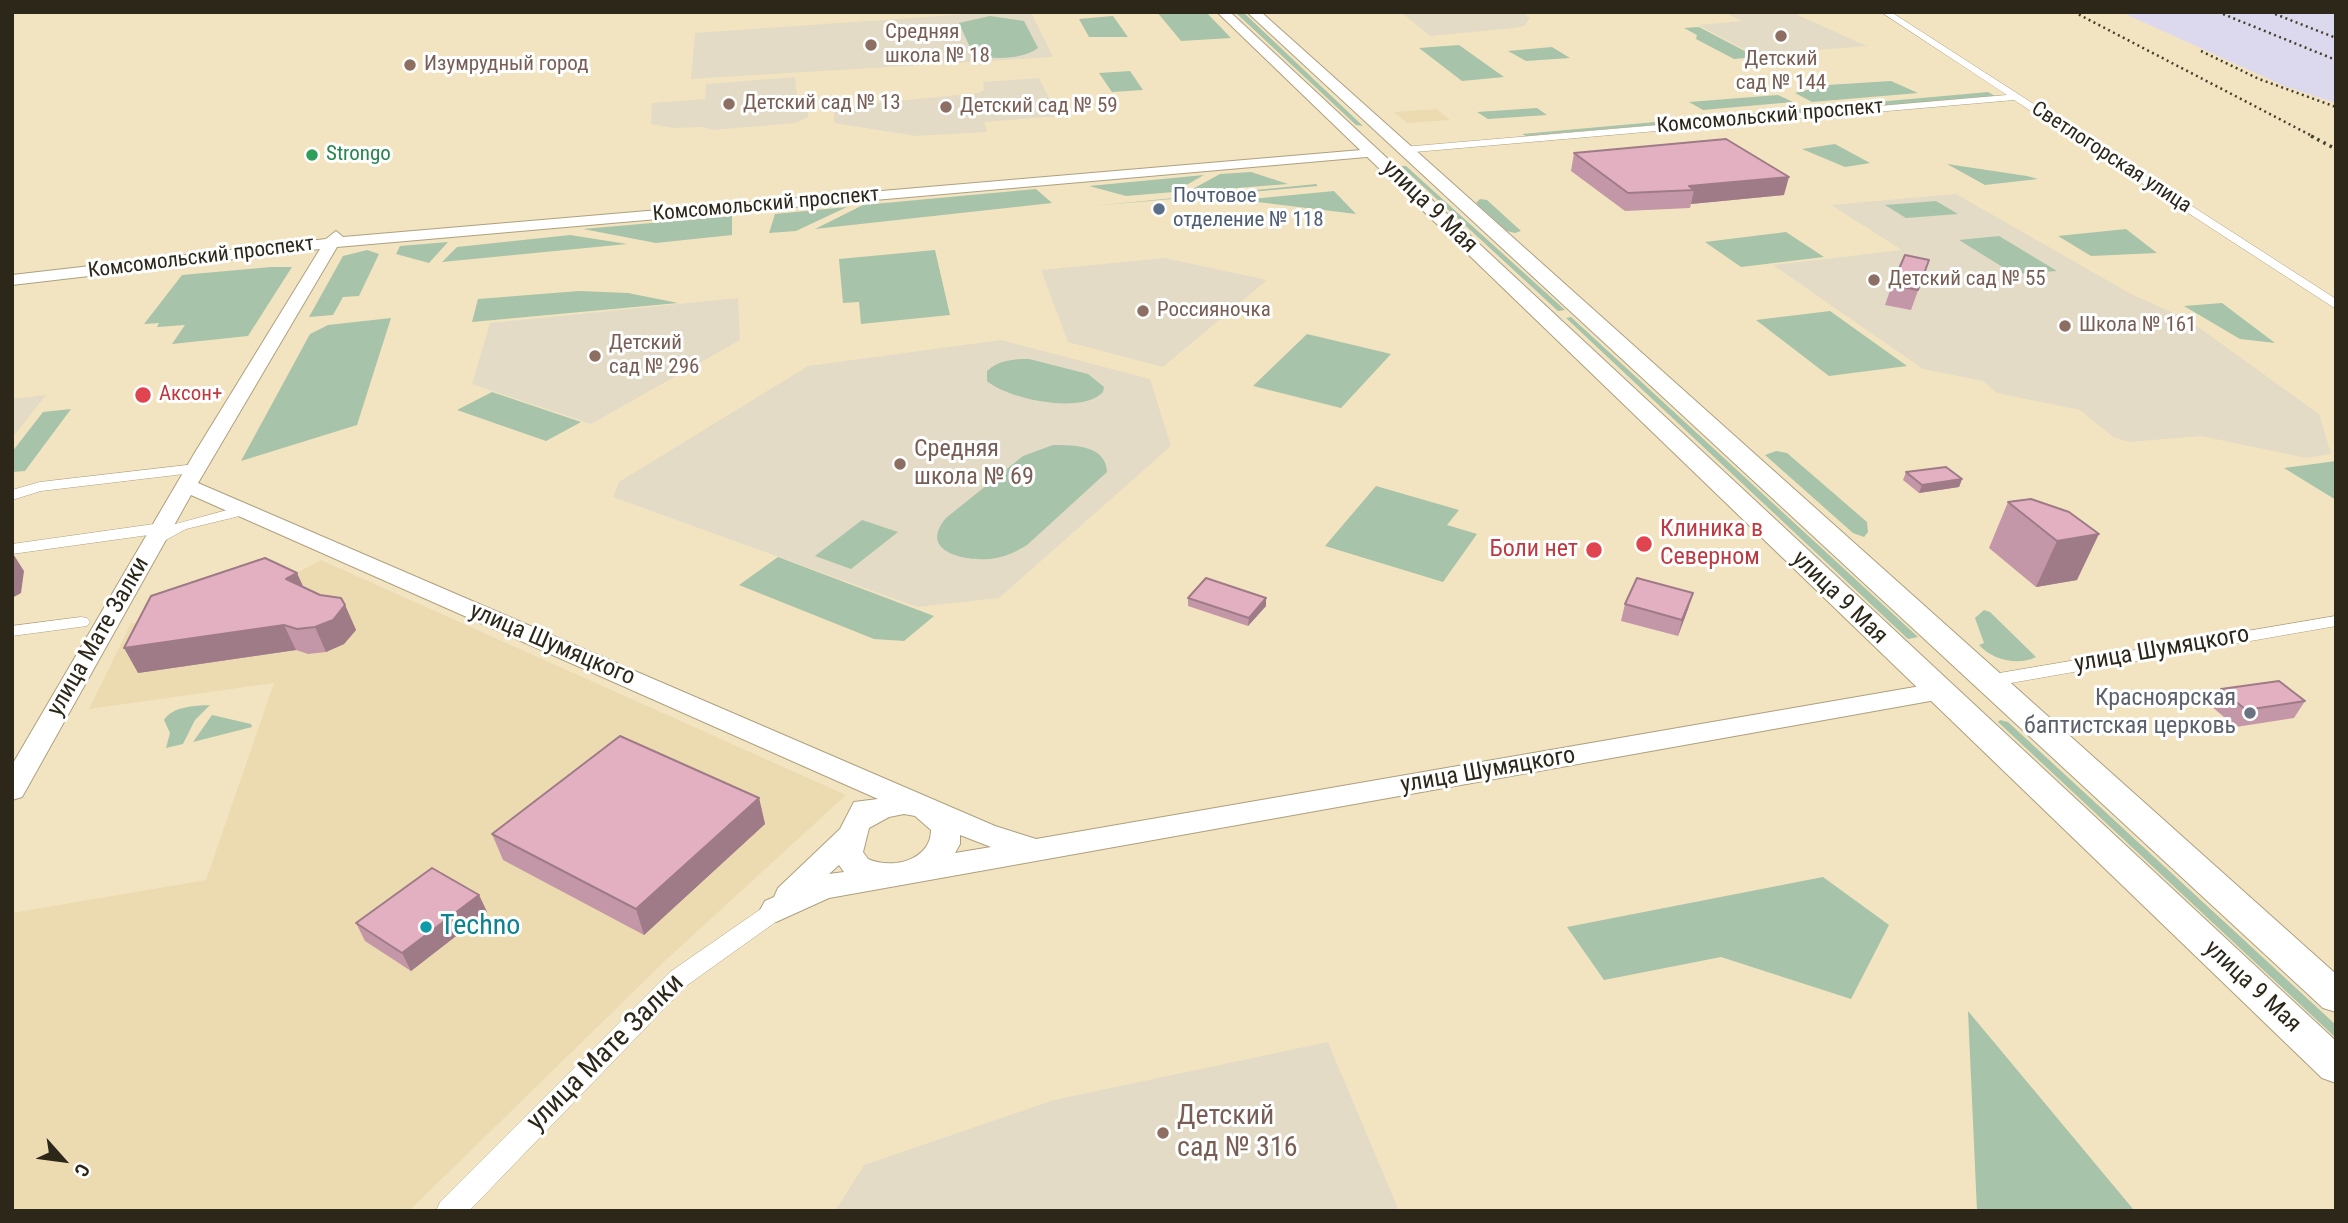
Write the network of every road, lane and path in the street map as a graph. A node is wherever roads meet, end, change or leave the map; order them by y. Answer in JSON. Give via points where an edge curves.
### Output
{"nodes":[{"id":1,"x":1223,"y":12,"type":"edge"},
{"id":2,"x":1253,"y":12,"type":"edge"},
{"id":3,"x":1885,"y":12,"type":"edge"},
{"id":4,"x":2005,"y":88,"type":"junction"},
{"id":5,"x":2019,"y":97,"type":"junction"},
{"id":6,"x":1509,"y":131,"type":"junction"},
{"id":7,"x":1520,"y":139,"type":"junction"},
{"id":8,"x":1399,"y":146,"type":"junction"},
{"id":9,"x":1368,"y":149,"type":"junction"},
{"id":10,"x":335,"y":238,"type":"junction"},
{"id":11,"x":316,"y":265,"type":"junction"},
{"id":12,"x":12,"y":271,"type":"edge"},
{"id":13,"x":12,"y":282,"type":"edge"},
{"id":14,"x":2336,"y":305,"type":"edge"},
{"id":15,"x":191,"y":477,"type":"junction"},
{"id":16,"x":12,"y":495,"type":"edge"},
{"id":17,"x":242,"y":511,"type":"junction"},
{"id":18,"x":157,"y":535,"type":"junction"},
{"id":19,"x":12,"y":549,"type":"edge"},
{"id":20,"x":2336,"y":621,"type":"edge"},
{"id":21,"x":81,"y":622,"type":"dead end"},
{"id":22,"x":12,"y":631,"type":"edge"},
{"id":23,"x":1988,"y":681,"type":"junction"},
{"id":24,"x":1938,"y":692,"type":"junction"},
{"id":25,"x":862,"y":778,"type":"junction"},
{"id":26,"x":12,"y":790,"type":"edge"},
{"id":27,"x":932,"y":810,"type":"junction"},
{"id":28,"x":852,"y":830,"type":"junction"},
{"id":29,"x":1039,"y":850,"type":"junction"},
{"id":30,"x":898,"y":874,"type":"junction"},
{"id":31,"x":776,"y":910,"type":"junction"},
{"id":32,"x":2336,"y":997,"type":"edge"},
{"id":33,"x":2336,"y":1066,"type":"edge"},
{"id":34,"x":450,"y":1211,"type":"edge"}],
"edges":[{"from":1,"to":9,"type":"main road","name":"улица 9 Мая"},
{"from":2,"to":8,"type":"main road","name":"улица 9 Мая"},
{"from":3,"to":4,"type":"street","name":"Светлогорская улица"},
{"from":4,"to":5,"type":"street","name":"Светлогорская улица"},
{"from":4,"to":6,"type":"street","name":"Комсомольский проспект"},
{"from":5,"to":7,"type":"street","name":"Комсомольский проспект"},
{"from":5,"to":14,"type":"street","name":"Светлогорская улица"},
{"from":6,"to":7,"type":"street"},
{"from":6,"to":8,"type":"street","name":"Комсомольский проспект"},
{"from":7,"to":8,"type":"street","name":"Комсомольский проспект"},
{"from":8,"to":9,"type":"main road","name":"Комсомольский проспект"},
{"from":8,"to":23,"type":"main road","name":"улица 9 Мая"},
{"from":9,"to":10,"type":"street","name":"Комсомольский проспект"},
{"from":9,"to":24,"type":"main road","name":"улица 9 Мая"},
{"from":10,"to":11,"type":"street","name":"улица Мате Залки"},
{"from":10,"to":12,"type":"street","name":"Комсомольский проспект"},
{"from":10,"to":13,"type":"street","name":"Комсомольский проспект"},
{"from":11,"to":13,"type":"street","via":[[285,260]]},
{"from":11,"to":15,"type":"street","name":"улица Мате Залки"},
{"from":15,"to":16,"type":"street","via":[[40,487]]},
{"from":15,"to":17,"type":"street"},
{"from":15,"to":18,"type":"street","name":"улица Мате Залки"},
{"from":17,"to":18,"type":"street"},
{"from":17,"to":25,"type":"street","name":"улица Шумяцкого"},
{"from":18,"to":19,"type":"street"},
{"from":18,"to":26,"type":"street","name":"улица Мате Залки"},
{"from":20,"to":23,"type":"street","name":"улица Шумяцкого"},
{"from":21,"to":22,"type":"street"},
{"from":23,"to":24,"type":"main road"},
{"from":23,"to":32,"type":"main road","name":"улица 9 Мая"},
{"from":24,"to":29,"type":"street","name":"улица Шумяцкого"},
{"from":24,"to":33,"type":"main road","name":"улица 9 Мая"},
{"from":25,"to":27,"type":"street","name":"улица Шумяцкого"},
{"from":25,"to":28,"type":"street","via":[[867,793]]},
{"from":27,"to":28,"type":"street","via":[[892,805],[867,814]]},
{"from":27,"to":29,"type":"street","name":"улица Шумяцкого","via":[[985,834]]},
{"from":27,"to":30,"type":"street","via":[[945,826],[942,849],[927,864]]},
{"from":28,"to":30,"type":"street","via":[[847,849],[851,860],[874,874]]},
{"from":28,"to":31,"type":"street"},
{"from":29,"to":30,"type":"street","name":"улица Шумяцкого"},
{"from":30,"to":31,"type":"street","name":"улица Шумяцкого","via":[[823,887]]},
{"from":31,"to":34,"type":"street","name":"улица Мате Залки","via":[[678,979]]}]}
